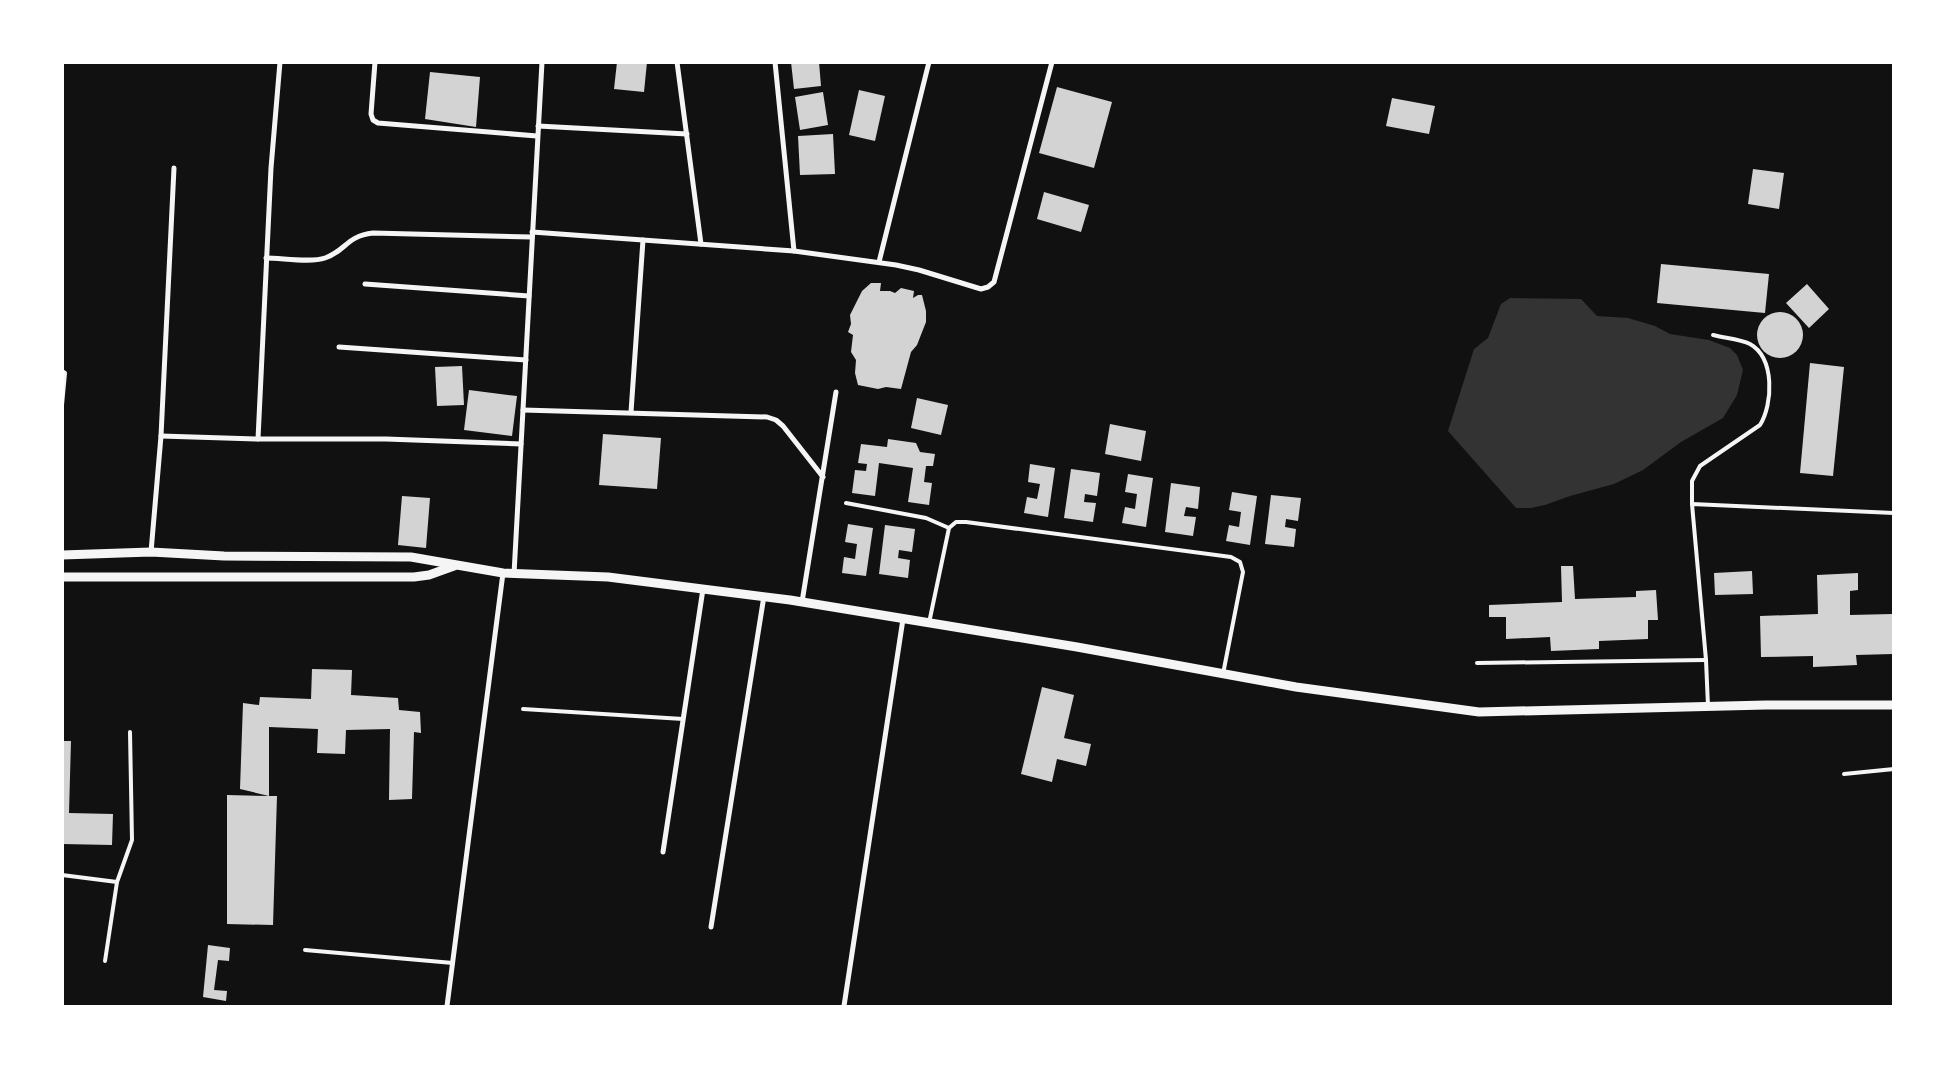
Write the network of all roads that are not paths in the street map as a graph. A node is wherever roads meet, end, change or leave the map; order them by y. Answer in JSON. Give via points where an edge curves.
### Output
{"nodes":[{"id":1,"x":280,"y":62,"type":"edge"},
{"id":2,"x":375,"y":62,"type":"edge"},
{"id":3,"x":542,"y":62,"type":"edge"},
{"id":4,"x":677,"y":62,"type":"edge"},
{"id":5,"x":775,"y":62,"type":"edge"},
{"id":6,"x":929,"y":62,"type":"edge"},
{"id":7,"x":1052,"y":62,"type":"edge"},
{"id":8,"x":538,"y":126,"type":"junction"},
{"id":9,"x":686,"y":134,"type":"junction"},
{"id":10,"x":538,"y":136,"type":"junction"},
{"id":11,"x":174,"y":168,"type":"dead end"},
{"id":12,"x":532,"y":235,"type":"junction"},
{"id":13,"x":643,"y":240,"type":"junction"},
{"id":14,"x":701,"y":244,"type":"junction"},
{"id":15,"x":794,"y":250,"type":"junction"},
{"id":16,"x":266,"y":258,"type":"junction"},
{"id":17,"x":879,"y":262,"type":"junction"},
{"id":18,"x":365,"y":284,"type":"dead end"},
{"id":19,"x":529,"y":296,"type":"junction"},
{"id":20,"x":1712,"y":335,"type":"dead end"},
{"id":21,"x":339,"y":347,"type":"dead end"},
{"id":22,"x":526,"y":360,"type":"junction"},
{"id":23,"x":62,"y":371,"type":"edge"},
{"id":24,"x":836,"y":392,"type":"dead end"},
{"id":25,"x":62,"y":405,"type":"edge"},
{"id":26,"x":523,"y":410,"type":"junction"},
{"id":27,"x":631,"y":412,"type":"junction"},
{"id":28,"x":161,"y":436,"type":"junction"},
{"id":29,"x":258,"y":439,"type":"junction"},
{"id":30,"x":521,"y":444,"type":"junction"},
{"id":31,"x":823,"y":476,"type":"junction"},
{"id":32,"x":846,"y":503,"type":"dead end"},
{"id":33,"x":1692,"y":504,"type":"junction"},
{"id":34,"x":1894,"y":513,"type":"edge"},
{"id":35,"x":949,"y":528,"type":"junction"},
{"id":36,"x":151,"y":552,"type":"junction"},
{"id":37,"x":62,"y":555,"type":"edge"},
{"id":38,"x":455,"y":566,"type":"junction"},
{"id":39,"x":503,"y":573,"type":"junction"},
{"id":40,"x":514,"y":574,"type":"junction"},
{"id":41,"x":62,"y":577,"type":"edge"},
{"id":42,"x":702,"y":589,"type":"junction"},
{"id":43,"x":764,"y":596,"type":"junction"},
{"id":44,"x":802,"y":602,"type":"junction"},
{"id":45,"x":904,"y":619,"type":"junction"},
{"id":46,"x":929,"y":623,"type":"junction"},
{"id":47,"x":1706,"y":660,"type":"junction"},
{"id":48,"x":1477,"y":663,"type":"dead end"},
{"id":49,"x":1223,"y":674,"type":"junction"},
{"id":50,"x":1894,"y":705,"type":"edge"},
{"id":51,"x":1708,"y":706,"type":"junction"},
{"id":52,"x":523,"y":709,"type":"dead end"},
{"id":53,"x":683,"y":719,"type":"junction"},
{"id":54,"x":130,"y":732,"type":"dead end"},
{"id":55,"x":1894,"y":769,"type":"edge"},
{"id":56,"x":1844,"y":774,"type":"dead end"},
{"id":57,"x":663,"y":852,"type":"dead end"},
{"id":58,"x":62,"y":876,"type":"edge"},
{"id":59,"x":116,"y":882,"type":"junction"},
{"id":60,"x":711,"y":927,"type":"dead end"},
{"id":61,"x":305,"y":950,"type":"dead end"},
{"id":62,"x":105,"y":961,"type":"dead end"},
{"id":63,"x":453,"y":962,"type":"junction"},
{"id":64,"x":447,"y":1006,"type":"edge"},
{"id":65,"x":844,"y":1006,"type":"edge"}],
"edges":[{"from":1,"to":16,"type":"street"},
{"from":2,"to":10,"type":"street","via":[[371,114],[378,123]]},
{"from":3,"to":8,"type":"street"},
{"from":4,"to":9,"type":"street"},
{"from":5,"to":15,"type":"street"},
{"from":6,"to":17,"type":"street"},
{"from":7,"to":17,"type":"street","via":[[994,282],[981,289],[919,270]]},
{"from":8,"to":9,"type":"street"},
{"from":8,"to":10,"type":"street"},
{"from":9,"to":14,"type":"street"},
{"from":10,"to":12,"type":"street"},
{"from":11,"to":28,"type":"street"},
{"from":12,"to":13,"type":"street"},
{"from":12,"to":16,"type":"street","via":[[373,233],[353,238],[326,258]]},
{"from":12,"to":19,"type":"street"},
{"from":13,"to":14,"type":"street"},
{"from":13,"to":27,"type":"street"},
{"from":14,"to":15,"type":"street"},
{"from":15,"to":17,"type":"street"},
{"from":16,"to":29,"type":"street"},
{"from":18,"to":19,"type":"street"},
{"from":19,"to":22,"type":"street"},
{"from":20,"to":33,"type":"lane","via":[[1749,344],[1767,363],[1768,407],[1760,425],[1700,466],[1692,481]]},
{"from":21,"to":22,"type":"street"},
{"from":22,"to":26,"type":"street"},
{"from":23,"to":25,"type":"lane","via":[[65,373]]},
{"from":24,"to":31,"type":"street"},
{"from":26,"to":27,"type":"street"},
{"from":26,"to":30,"type":"street"},
{"from":27,"to":31,"type":"street","via":[[776,420]]},
{"from":28,"to":29,"type":"street"},
{"from":28,"to":36,"type":"street"},
{"from":29,"to":30,"type":"street"},
{"from":30,"to":40,"type":"street"},
{"from":31,"to":44,"type":"street"},
{"from":32,"to":35,"type":"lane","via":[[926,518]]},
{"from":33,"to":34,"type":"lane"},
{"from":33,"to":47,"type":"lane"},
{"from":35,"to":46,"type":"lane"},
{"from":35,"to":49,"type":"lane","via":[[956,522],[966,522],[1231,557],[1240,562],[1242,572]]},
{"from":36,"to":37,"type":"street"},
{"from":36,"to":38,"type":"street","via":[[224,556],[411,557]]},
{"from":38,"to":39,"type":"street"},
{"from":38,"to":41,"type":"street","via":[[414,577]]},
{"from":39,"to":40,"type":"street"},
{"from":39,"to":63,"type":"street"},
{"from":40,"to":42,"type":"street","via":[[608,577]]},
{"from":42,"to":43,"type":"street"},
{"from":42,"to":53,"type":"street"},
{"from":43,"to":44,"type":"street"},
{"from":43,"to":60,"type":"street"},
{"from":44,"to":45,"type":"street"},
{"from":45,"to":46,"type":"street"},
{"from":45,"to":65,"type":"street"},
{"from":46,"to":49,"type":"street"},
{"from":47,"to":48,"type":"lane"},
{"from":47,"to":51,"type":"lane"},
{"from":49,"to":51,"type":"street","via":[[1479,712]]},
{"from":50,"to":51,"type":"street"},
{"from":52,"to":53,"type":"lane"},
{"from":53,"to":57,"type":"street"},
{"from":54,"to":59,"type":"lane","via":[[132,840]]},
{"from":55,"to":56,"type":"lane"},
{"from":58,"to":59,"type":"lane"},
{"from":59,"to":62,"type":"lane"},
{"from":61,"to":63,"type":"lane"},
{"from":63,"to":64,"type":"street"}]}
